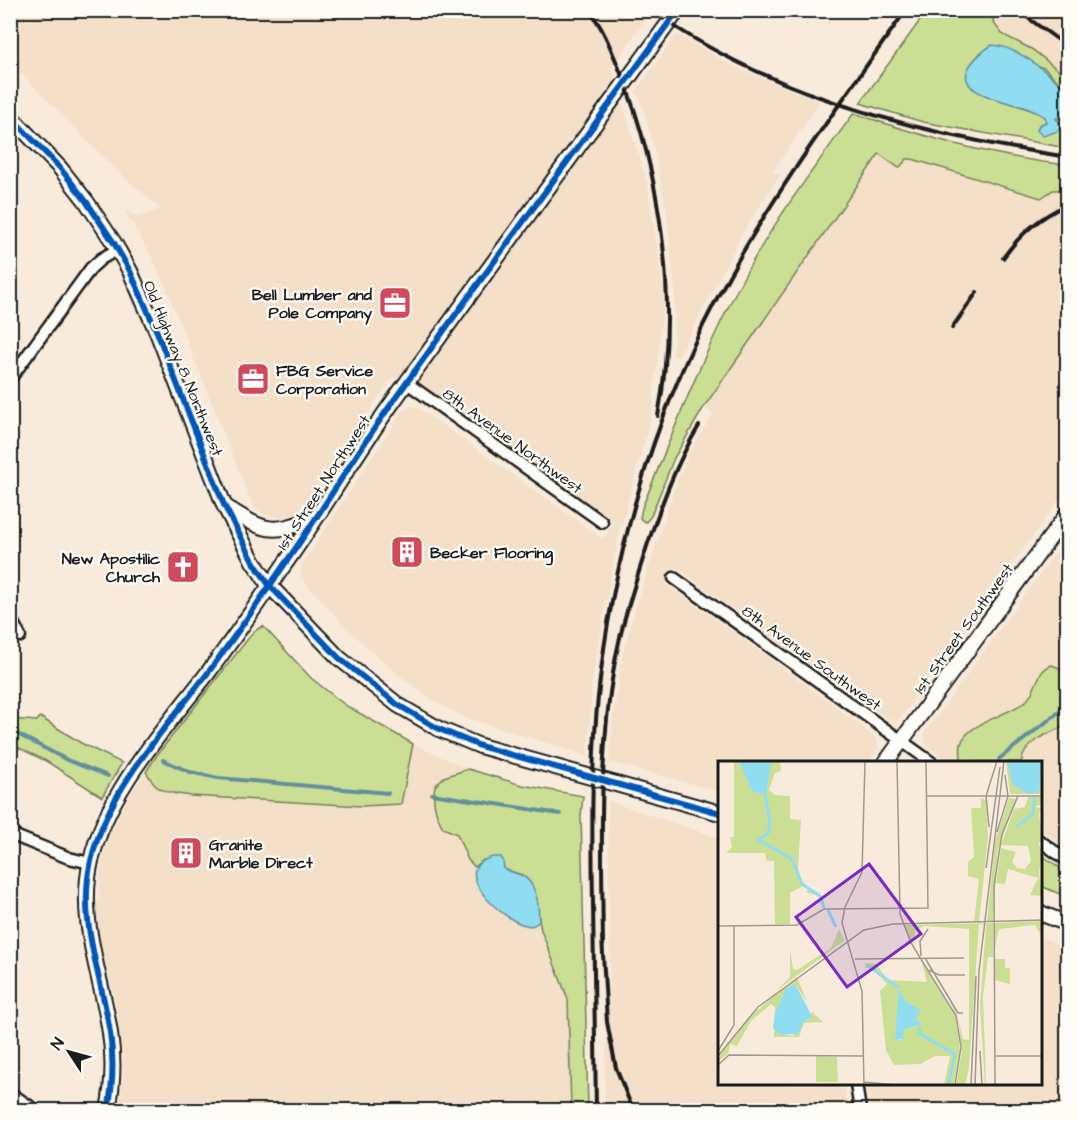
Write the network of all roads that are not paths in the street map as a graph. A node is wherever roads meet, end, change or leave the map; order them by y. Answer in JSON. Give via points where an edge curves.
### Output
{"nodes":[{"id":1,"x":678,"y":10,"type":"edge"},
{"id":2,"x":10,"y":116,"type":"edge"},
{"id":3,"x":118,"y":249,"type":"junction"},
{"id":4,"x":10,"y":379,"type":"edge"},
{"id":5,"x":407,"y":383,"type":"junction"},
{"id":6,"x":224,"y":505,"type":"junction"},
{"id":7,"x":1068,"y":513,"type":"edge"},
{"id":8,"x":315,"y":518,"type":"junction"},
{"id":9,"x":602,"y":522,"type":"dead end"},
{"id":10,"x":674,"y":578,"type":"dead end"},
{"id":11,"x":269,"y":585,"type":"junction"},
{"id":12,"x":10,"y":617,"type":"edge"},
{"id":13,"x":20,"y":636,"type":"dead end"},
{"id":14,"x":900,"y":741,"type":"junction"},
{"id":15,"x":887,"y":761,"type":"edge"},
{"id":16,"x":930,"y":761,"type":"edge"},
{"id":17,"x":718,"y":812,"type":"edge"},
{"id":18,"x":10,"y":834,"type":"edge"},
{"id":19,"x":1042,"y":842,"type":"edge"},
{"id":20,"x":1068,"y":861,"type":"edge"},
{"id":21,"x":90,"y":863,"type":"junction"},
{"id":22,"x":1042,"y":914,"type":"edge"},
{"id":23,"x":1068,"y":924,"type":"edge"},
{"id":24,"x":856,"y":1085,"type":"edge"},
{"id":25,"x":10,"y":1093,"type":"edge"},
{"id":26,"x":35,"y":1110,"type":"edge"},
{"id":27,"x":108,"y":1110,"type":"edge"},
{"id":28,"x":860,"y":1110,"type":"edge"}],
"edges":[{"from":1,"to":5,"type":"street","name":"1st Street Northwest"},
{"from":2,"to":3,"type":"street","name":"Old Highway 8 Northwest","via":[[60,168]]},
{"from":3,"to":4,"type":"street","via":[[91,268]]},
{"from":3,"to":6,"type":"street","name":"Old Highway 8 Northwest","via":[[157,332]]},
{"from":5,"to":8,"type":"street","name":"1st Street Northwest"},
{"from":5,"to":9,"type":"street","name":"8th Avenue Northwest"},
{"from":6,"to":8,"type":"street","via":[[257,526],[273,530]]},
{"from":6,"to":11,"type":"street","name":"Old Highway 8 Northwest"},
{"from":7,"to":14,"type":"street","name":"1st Street Southwest"},
{"from":8,"to":11,"type":"street","name":"1st Street Northwest"},
{"from":10,"to":14,"type":"street","name":"8th Avenue Southwest"},
{"from":11,"to":17,"type":"street","name":"Old Highway 8 Northwest","via":[[339,658],[398,705],[439,729],[480,746]]},
{"from":11,"to":21,"type":"street","name":"1st Street Northwest","via":[[125,784],[106,819]]},
{"from":12,"to":13,"type":"street"},
{"from":14,"to":15,"type":"street","name":"1st Street Southwest"},
{"from":14,"to":16,"type":"street","name":"8th Avenue Southwest"},
{"from":18,"to":21,"type":"street"},
{"from":19,"to":20,"type":"street"},
{"from":21,"to":27,"type":"street","name":"1st Street Northwest","via":[[90,942],[106,1007],[113,1064]]},
{"from":22,"to":23,"type":"street"},
{"from":24,"to":28,"type":"street"},
{"from":25,"to":26,"type":"street"}]}
